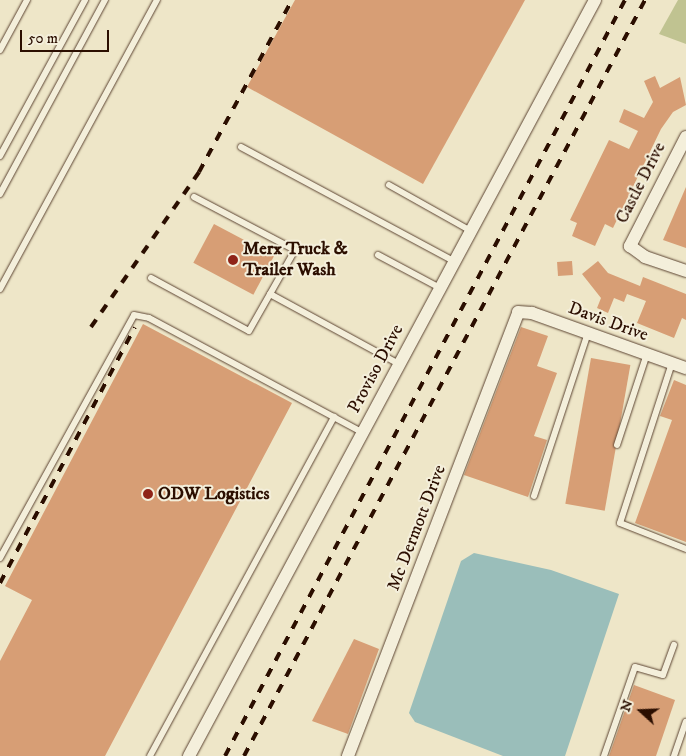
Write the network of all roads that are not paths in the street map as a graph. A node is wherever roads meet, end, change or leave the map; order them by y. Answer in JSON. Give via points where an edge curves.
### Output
{"nodes":[{"id":1,"x":27,"y":0,"type":"edge"},
{"id":2,"x":85,"y":0,"type":"edge"},
{"id":3,"x":105,"y":0,"type":"edge"},
{"id":4,"x":157,"y":0,"type":"edge"},
{"id":5,"x":595,"y":0,"type":"edge"},
{"id":6,"x":0,"y":50,"type":"edge"},
{"id":7,"x":686,"y":137,"type":"edge"},
{"id":8,"x":241,"y":147,"type":"dead end"},
{"id":9,"x":0,"y":156,"type":"edge"},
{"id":10,"x":389,"y":185,"type":"dead end"},
{"id":11,"x":0,"y":194,"type":"edge"},
{"id":12,"x":194,"y":196,"type":"dead end"},
{"id":13,"x":471,"y":231,"type":"junction"},
{"id":14,"x":378,"y":255,"type":"dead end"},
{"id":15,"x":454,"y":262,"type":"junction"},
{"id":16,"x":686,"y":271,"type":"edge"},
{"id":17,"x":151,"y":278,"type":"dead end"},
{"id":18,"x":440,"y":288,"type":"junction"},
{"id":19,"x":0,"y":289,"type":"edge"},
{"id":20,"x":270,"y":294,"type":"junction"},
{"id":21,"x":518,"y":312,"type":"joint"},
{"id":22,"x":588,"y":333,"type":"junction"},
{"id":23,"x":647,"y":354,"type":"junction"},
{"id":24,"x":672,"y":363,"type":"junction"},
{"id":25,"x":399,"y":364,"type":"junction"},
{"id":26,"x":686,"y":368,"type":"edge"},
{"id":27,"x":334,"y":417,"type":"junction"},
{"id":28,"x":362,"y":432,"type":"junction"},
{"id":29,"x":616,"y":445,"type":"dead end"},
{"id":30,"x":534,"y":496,"type":"dead end"},
{"id":31,"x":686,"y":549,"type":"edge"},
{"id":32,"x":0,"y":558,"type":"edge"},
{"id":33,"x":674,"y":645,"type":"dead end"},
{"id":34,"x":686,"y":722,"type":"edge"},
{"id":35,"x":150,"y":756,"type":"edge"},
{"id":36,"x":189,"y":756,"type":"edge"},
{"id":37,"x":348,"y":756,"type":"edge"},
{"id":38,"x":604,"y":756,"type":"edge"},
{"id":39,"x":674,"y":756,"type":"edge"}],
"edges":[{"from":1,"to":6,"type":"lane"},
{"from":2,"to":9,"type":"lane"},
{"from":3,"to":11,"type":"lane"},
{"from":4,"to":19,"type":"lane"},
{"from":5,"to":13,"type":"street","name":"Proviso Drive"},
{"from":7,"to":16,"type":"street","name":"Castle Drive","via":[[630,246],[644,256]]},
{"from":8,"to":15,"type":"lane"},
{"from":10,"to":13,"type":"lane"},
{"from":12,"to":20,"type":"lane","via":[[295,250]]},
{"from":13,"to":15,"type":"street","name":"Proviso Drive"},
{"from":14,"to":18,"type":"lane"},
{"from":15,"to":18,"type":"street","name":"Proviso Drive"},
{"from":17,"to":20,"type":"lane","via":[[249,331]]},
{"from":18,"to":25,"type":"street","name":"Proviso Drive"},
{"from":20,"to":25,"type":"lane"},
{"from":21,"to":22,"type":"street","name":"Davis Drive","via":[[532,313]]},
{"from":21,"to":37,"type":"street","name":"Mc Dermott Drive"},
{"from":22,"to":23,"type":"street","name":"Davis Drive"},
{"from":22,"to":30,"type":"lane"},
{"from":23,"to":24,"type":"street","name":"Davis Drive"},
{"from":23,"to":29,"type":"lane"},
{"from":24,"to":26,"type":"street","name":"Davis Drive"},
{"from":24,"to":31,"type":"lane","via":[[620,523]]},
{"from":25,"to":28,"type":"street","name":"Proviso Drive"},
{"from":27,"to":28,"type":"lane"},
{"from":27,"to":32,"type":"lane","via":[[149,318],[134,315]]},
{"from":27,"to":35,"type":"lane"},
{"from":28,"to":36,"type":"street","name":"Proviso Drive"},
{"from":33,"to":38,"type":"lane","via":[[663,675],[635,667]]},
{"from":34,"to":39,"type":"lane"}]}
